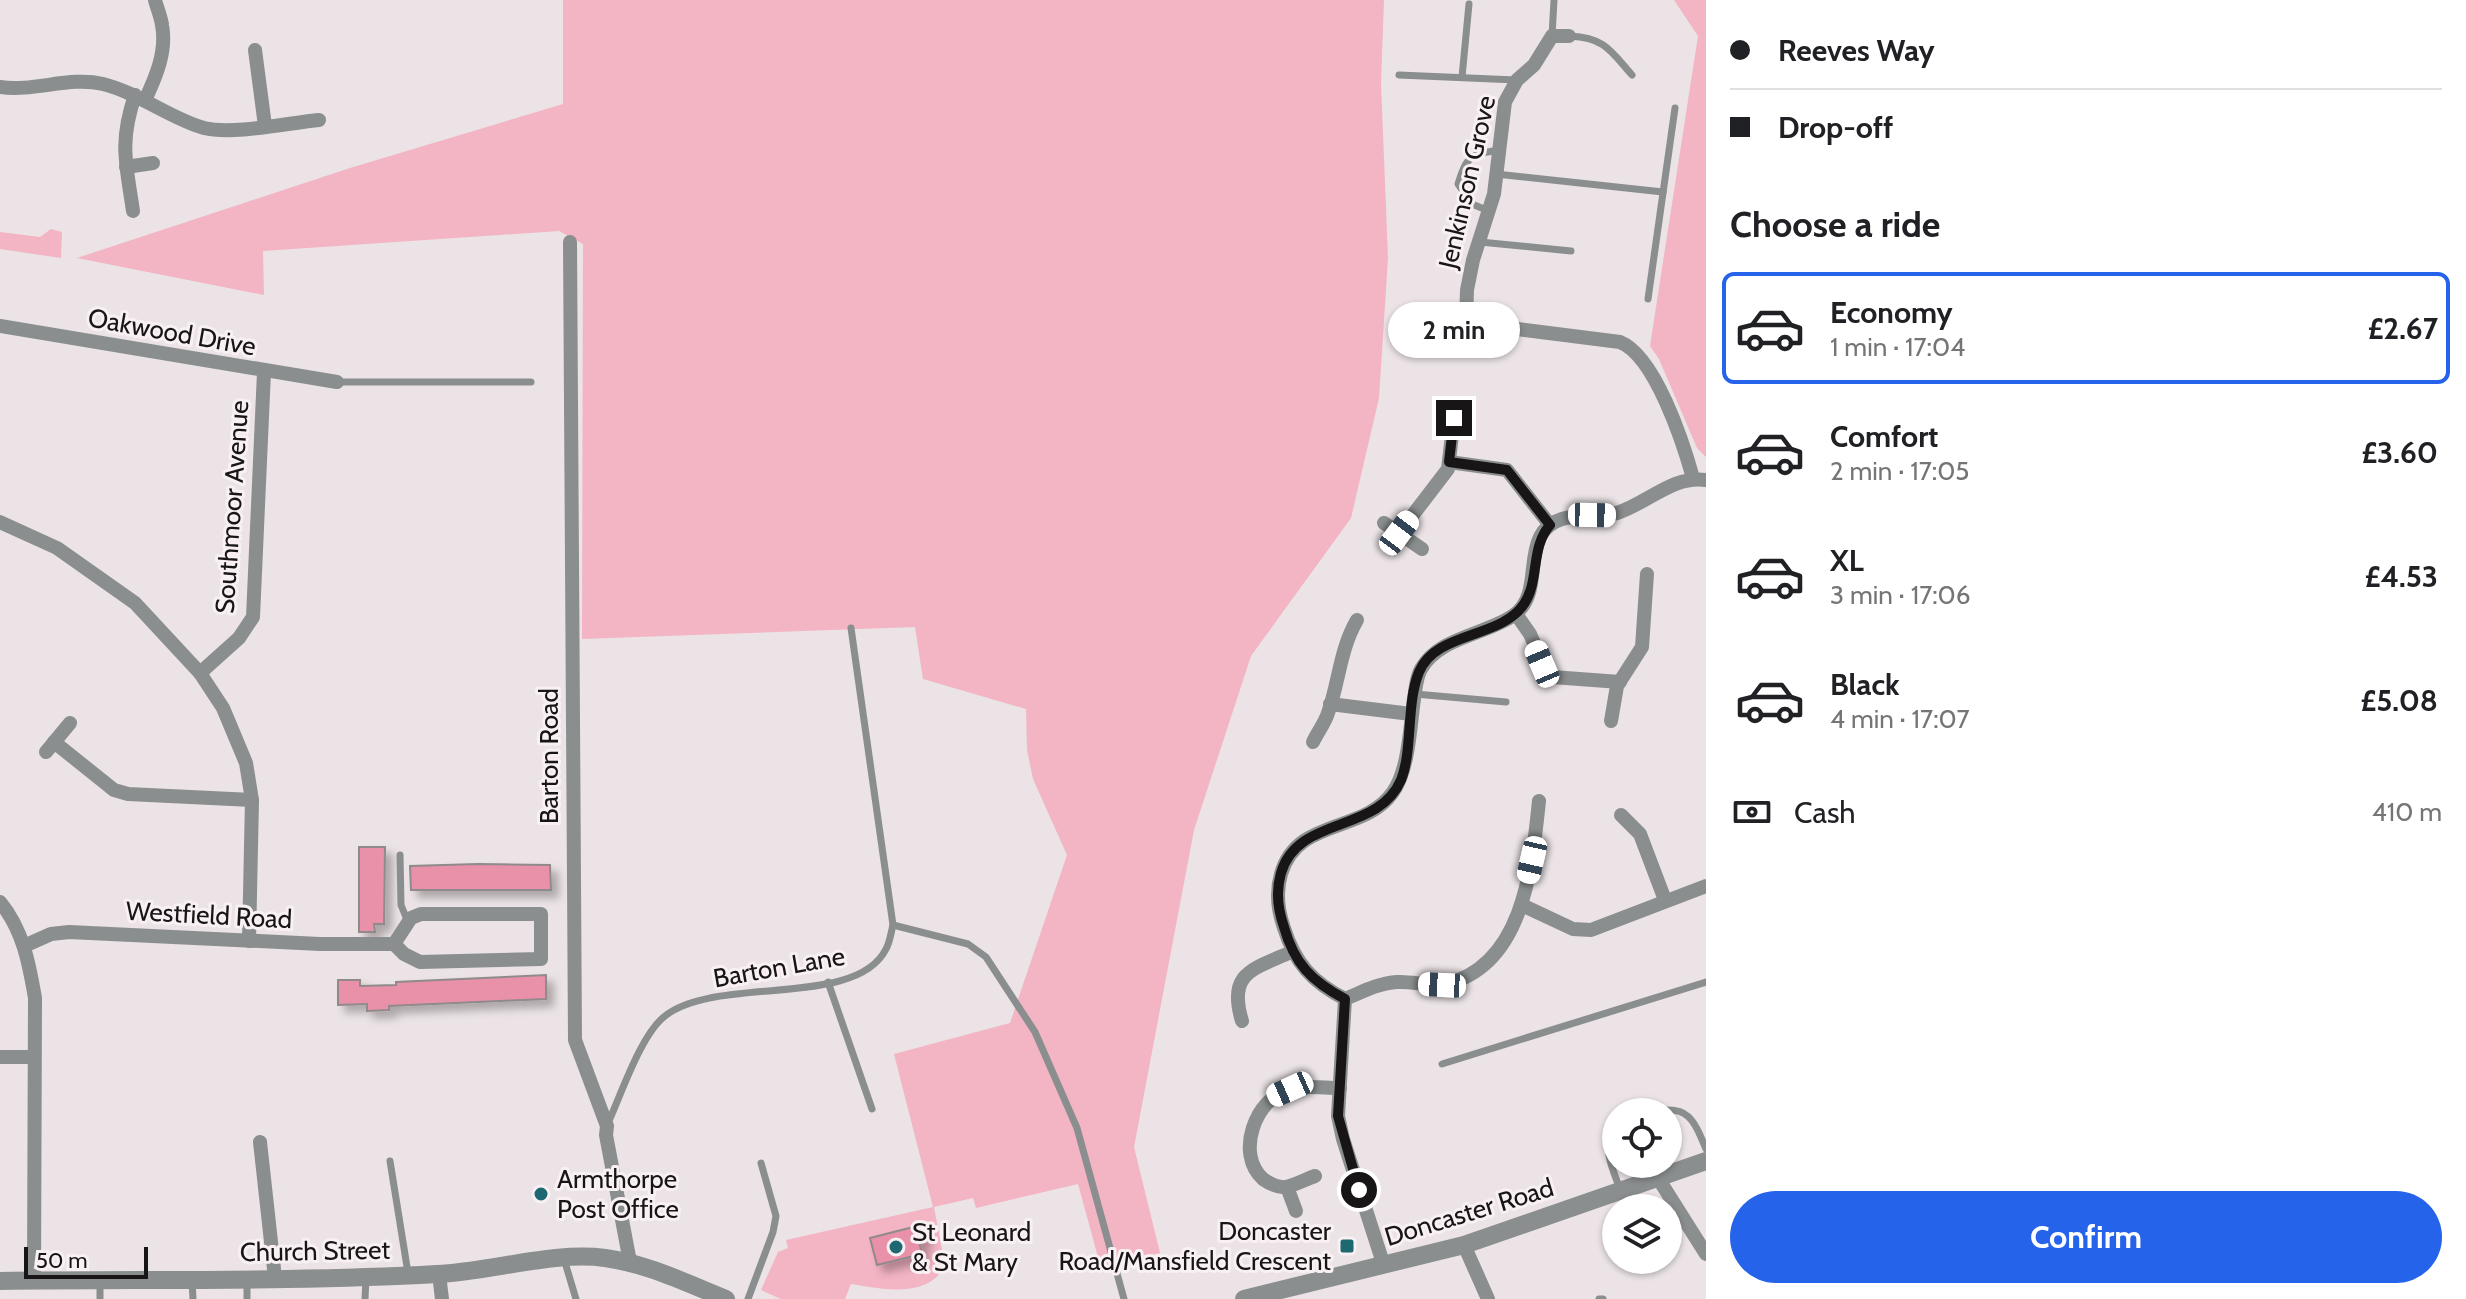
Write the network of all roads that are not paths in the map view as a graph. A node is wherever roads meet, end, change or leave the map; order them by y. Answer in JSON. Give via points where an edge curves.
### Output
{"nodes":[{"id":1,"x":155,"y":0,"type":"edge"},
{"id":2,"x":1554,"y":0,"type":"edge"},
{"id":3,"x":1469,"y":4,"type":"dead end"},
{"id":4,"x":1552,"y":36,"type":"junction"},
{"id":5,"x":1569,"y":36,"type":"joint"},
{"id":6,"x":255,"y":50,"type":"dead end"},
{"id":7,"x":1399,"y":75,"type":"dead end"},
{"id":8,"x":1632,"y":75,"type":"dead end"},
{"id":9,"x":1462,"y":77,"type":"junction"},
{"id":10,"x":1517,"y":80,"type":"junction"},
{"id":11,"x":0,"y":87,"type":"edge"},
{"id":12,"x":140,"y":98,"type":"junction"},
{"id":13,"x":1675,"y":108,"type":"dead end"},
{"id":14,"x":319,"y":120,"type":"dead end"},
{"id":15,"x":265,"y":126,"type":"junction"},
{"id":16,"x":1499,"y":150,"type":"junction"},
{"id":17,"x":153,"y":163,"type":"dead end"},
{"id":18,"x":126,"y":167,"type":"junction"},
{"id":19,"x":1496,"y":174,"type":"junction"},
{"id":20,"x":1663,"y":192,"type":"junction"},
{"id":21,"x":133,"y":211,"type":"dead end"},
{"id":22,"x":1490,"y":211,"type":"junction"},
{"id":23,"x":570,"y":242,"type":"dead end"},
{"id":24,"x":1480,"y":242,"type":"junction"},
{"id":25,"x":1571,"y":251,"type":"dead end"},
{"id":26,"x":1648,"y":299,"type":"dead end"},
{"id":27,"x":1446,"y":320,"type":"dead end"},
{"id":28,"x":1466,"y":321,"type":"junction"},
{"id":29,"x":0,"y":326,"type":"edge"},
{"id":30,"x":264,"y":372,"type":"junction"},
{"id":31,"x":337,"y":382,"type":"joint"},
{"id":32,"x":531,"y":382,"type":"dead end"},
{"id":33,"x":1454,"y":418,"type":"dead end"},
{"id":34,"x":1449,"y":462,"type":"junction"},
{"id":35,"x":1699,"y":479,"type":"edge"},
{"id":36,"x":0,"y":522,"type":"edge"},
{"id":37,"x":1384,"y":523,"type":"dead end"},
{"id":38,"x":1550,"y":525,"type":"junction"},
{"id":39,"x":1399,"y":533,"type":"junction"},
{"id":40,"x":1422,"y":549,"type":"dead end"},
{"id":41,"x":1647,"y":574,"type":"dead end"},
{"id":42,"x":1516,"y":614,"type":"junction"},
{"id":43,"x":1357,"y":620,"type":"dead end"},
{"id":44,"x":851,"y":628,"type":"dead end"},
{"id":45,"x":200,"y":673,"type":"junction"},
{"id":46,"x":1620,"y":682,"type":"junction"},
{"id":47,"x":1415,"y":694,"type":"junction"},
{"id":48,"x":1506,"y":702,"type":"dead end"},
{"id":49,"x":1330,"y":704,"type":"junction"},
{"id":50,"x":1411,"y":714,"type":"junction"},
{"id":51,"x":1611,"y":721,"type":"dead end"},
{"id":52,"x":70,"y":723,"type":"dead end"},
{"id":53,"x":1313,"y":742,"type":"dead end"},
{"id":54,"x":252,"y":800,"type":"junction"},
{"id":55,"x":1539,"y":801,"type":"dead end"},
{"id":56,"x":1621,"y":815,"type":"dead end"},
{"id":57,"x":400,"y":855,"type":"dead end"},
{"id":58,"x":1706,"y":886,"type":"edge"},
{"id":59,"x":1665,"y":900,"type":"junction"},
{"id":60,"x":0,"y":902,"type":"edge"},
{"id":61,"x":1522,"y":905,"type":"junction"},
{"id":62,"x":408,"y":922,"type":"junction"},
{"id":63,"x":893,"y":925,"type":"junction"},
{"id":64,"x":249,"y":941,"type":"junction"},
{"id":65,"x":394,"y":944,"type":"junction"},
{"id":66,"x":24,"y":946,"type":"junction"},
{"id":67,"x":1291,"y":952,"type":"junction"},
{"id":68,"x":828,"y":982,"type":"junction"},
{"id":69,"x":1706,"y":982,"type":"edge"},
{"id":70,"x":1345,"y":999,"type":"junction"},
{"id":71,"x":1242,"y":1021,"type":"dead end"},
{"id":72,"x":0,"y":1057,"type":"edge"},
{"id":73,"x":33,"y":1057,"type":"junction"},
{"id":74,"x":1442,"y":1064,"type":"dead end"},
{"id":75,"x":1340,"y":1088,"type":"junction"},
{"id":76,"x":872,"y":1109,"type":"dead end"},
{"id":77,"x":1682,"y":1111,"type":"edge"},
{"id":78,"x":607,"y":1126,"type":"junction"},
{"id":79,"x":260,"y":1142,"type":"dead end"},
{"id":80,"x":1706,"y":1149,"type":"edge"},
{"id":81,"x":390,"y":1161,"type":"dead end"},
{"id":82,"x":1706,"y":1161,"type":"edge"},
{"id":83,"x":761,"y":1163,"type":"dead end"},
{"id":84,"x":1682,"y":1170,"type":"edge"},
{"id":85,"x":1315,"y":1176,"type":"dead end"},
{"id":86,"x":1617,"y":1178,"type":"edge"},
{"id":87,"x":1658,"y":1178,"type":"joint"},
{"id":88,"x":1287,"y":1187,"type":"junction"},
{"id":89,"x":1620,"y":1191,"type":"junction"},
{"id":90,"x":1296,"y":1211,"type":"dead end"},
{"id":91,"x":1464,"y":1245,"type":"junction"},
{"id":92,"x":1706,"y":1254,"type":"edge"},
{"id":93,"x":564,"y":1259,"type":"junction"},
{"id":94,"x":630,"y":1262,"type":"junction"},
{"id":95,"x":1384,"y":1266,"type":"junction"},
{"id":96,"x":439,"y":1274,"type":"junction"},
{"id":97,"x":409,"y":1275,"type":"junction"},
{"id":98,"x":366,"y":1276,"type":"junction"},
{"id":99,"x":247,"y":1278,"type":"junction"},
{"id":100,"x":275,"y":1278,"type":"junction"},
{"id":101,"x":100,"y":1279,"type":"junction"},
{"id":102,"x":192,"y":1279,"type":"junction"},
{"id":103,"x":0,"y":1281,"type":"edge"},
{"id":104,"x":34,"y":1281,"type":"junction"},
{"id":105,"x":1253,"y":1298,"type":"edge"},
{"id":106,"x":100,"y":1299,"type":"edge"},
{"id":107,"x":193,"y":1299,"type":"edge"},
{"id":108,"x":247,"y":1299,"type":"edge"},
{"id":109,"x":365,"y":1299,"type":"edge"},
{"id":110,"x":442,"y":1299,"type":"edge"},
{"id":111,"x":576,"y":1299,"type":"edge"},
{"id":112,"x":726,"y":1299,"type":"edge"},
{"id":113,"x":748,"y":1299,"type":"edge"},
{"id":114,"x":1124,"y":1299,"type":"edge"},
{"id":115,"x":1488,"y":1299,"type":"edge"}],
"edges":[{"from":1,"to":12,"type":"street","via":[[163,26],[160,64]]},
{"from":2,"to":4,"type":"lane"},
{"from":3,"to":9,"type":"lane"},
{"from":4,"to":5,"type":"street"},
{"from":4,"to":10,"type":"street","name":"Jenkinson Grove"},
{"from":5,"to":8,"type":"lane","via":[[1605,44]]},
{"from":6,"to":15,"type":"street"},
{"from":7,"to":9,"type":"lane"},
{"from":9,"to":10,"type":"lane"},
{"from":10,"to":16,"type":"street","name":"Jenkinson Grove","via":[[1505,102]]},
{"from":11,"to":12,"type":"street","via":[[18,90],[83,82]]},
{"from":12,"to":15,"type":"street","via":[[203,127],[226,131]]},
{"from":12,"to":18,"type":"street","via":[[124,135]]},
{"from":13,"to":20,"type":"lane"},
{"from":14,"to":15,"type":"street"},
{"from":16,"to":19,"type":"street","name":"Jenkinson Grove"},
{"from":16,"to":22,"type":"lane","via":[[1465,162],[1458,184],[1472,204]]},
{"from":17,"to":18,"type":"street"},
{"from":18,"to":21,"type":"street"},
{"from":19,"to":20,"type":"lane"},
{"from":19,"to":22,"type":"street","name":"Jenkinson Grove"},
{"from":20,"to":26,"type":"lane"},
{"from":22,"to":24,"type":"street","name":"Jenkinson Grove"},
{"from":23,"to":78,"type":"street","name":"Barton Road","via":[[575,1040]]},
{"from":24,"to":25,"type":"lane"},
{"from":24,"to":28,"type":"street","name":"Jenkinson Grove","via":[[1467,290]]},
{"from":27,"to":28,"type":"street"},
{"from":28,"to":35,"type":"street","via":[[1629,346],[1648,365]]},
{"from":29,"to":30,"type":"street","name":"Oakwood Drive"},
{"from":30,"to":31,"type":"street","name":"Oakwood Drive"},
{"from":30,"to":45,"type":"street","name":"Southmoor Avenue","via":[[253,617],[239,638]]},
{"from":31,"to":32,"type":"lane"},
{"from":33,"to":34,"type":"street"},
{"from":34,"to":38,"type":"street","via":[[1507,470]]},
{"from":34,"to":39,"type":"street"},
{"from":35,"to":38,"type":"street","via":[[1680,481],[1614,515],[1574,516]]},
{"from":36,"to":45,"type":"street","via":[[57,548],[135,603]]},
{"from":37,"to":39,"type":"street"},
{"from":38,"to":42,"type":"street","via":[[1540,536],[1530,591]]},
{"from":39,"to":40,"type":"street"},
{"from":41,"to":46,"type":"street","via":[[1642,647]]},
{"from":42,"to":46,"type":"street","via":[[1552,677]]},
{"from":42,"to":47,"type":"street","via":[[1433,653],[1418,672]]},
{"from":43,"to":49,"type":"street"},
{"from":44,"to":63,"type":"lane"},
{"from":45,"to":54,"type":"street","via":[[235,734]]},
{"from":46,"to":51,"type":"street"},
{"from":47,"to":48,"type":"lane"},
{"from":47,"to":50,"type":"street"},
{"from":49,"to":50,"type":"street"},
{"from":49,"to":53,"type":"street"},
{"from":50,"to":67,"type":"street","via":[[1401,779],[1391,795],[1361,817],[1298,844],[1285,861],[1278,886]]},
{"from":52,"to":54,"type":"street","via":[[50,747],[114,790]]},
{"from":54,"to":64,"type":"street"},
{"from":55,"to":61,"type":"street"},
{"from":56,"to":59,"type":"street","via":[[1640,834]]},
{"from":57,"to":62,"type":"lane","via":[[401,905]]},
{"from":58,"to":59,"type":"street"},
{"from":59,"to":61,"type":"street","via":[[1591,930],[1573,929]]},
{"from":60,"to":66,"type":"street"},
{"from":61,"to":70,"type":"street","via":[[1498,952],[1481,969],[1442,985],[1396,982]]},
{"from":62,"to":65,"type":"street"},
{"from":62,"to":65,"type":"street","name":"Westfield Road","via":[[421,914],[541,914],[541,959],[420,962]]},
{"from":63,"to":68,"type":"lane","name":"Barton Lane","via":[[886,949],[873,965],[852,979]]},
{"from":63,"to":114,"type":"lane","via":[[968,944],[986,957],[1035,1032],[1077,1128]]},
{"from":64,"to":65,"type":"street","name":"Westfield Road"},
{"from":64,"to":66,"type":"street","name":"Westfield Road","via":[[69,932]]},
{"from":66,"to":73,"type":"street","via":[[35,998]]},
{"from":67,"to":70,"type":"street","via":[[1303,968]]},
{"from":67,"to":71,"type":"street","via":[[1239,982]]},
{"from":68,"to":76,"type":"lane"},
{"from":68,"to":78,"type":"lane","name":"Barton Lane","via":[[704,1000],[665,1016],[648,1034]]},
{"from":69,"to":74,"type":"lane"},
{"from":70,"to":75,"type":"street"},
{"from":72,"to":73,"type":"street"},
{"from":73,"to":104,"type":"street"},
{"from":75,"to":88,"type":"street","via":[[1290,1089],[1263,1108],[1251,1131],[1253,1166],[1269,1183]]},
{"from":75,"to":95,"type":"street","via":[[1343,1139]]},
{"from":77,"to":80,"type":"lane"},
{"from":78,"to":94,"type":"street","name":"Barton Road"},
{"from":79,"to":100,"type":"street"},
{"from":81,"to":97,"type":"lane"},
{"from":82,"to":84,"type":"street","name":"Doncaster Road"},
{"from":83,"to":113,"type":"lane","via":[[776,1216]]},
{"from":85,"to":88,"type":"street"},
{"from":86,"to":89,"type":"lane"},
{"from":87,"to":89,"type":"street","name":"Doncaster Road"},
{"from":87,"to":92,"type":"street"},
{"from":88,"to":90,"type":"street"},
{"from":89,"to":91,"type":"street","name":"Doncaster Road"},
{"from":91,"to":95,"type":"street","name":"Doncaster Road"},
{"from":91,"to":115,"type":"street"},
{"from":93,"to":94,"type":"street","name":"Church Street"},
{"from":93,"to":96,"type":"street","name":"Church Street"},
{"from":93,"to":111,"type":"lane"},
{"from":94,"to":112,"type":"street"},
{"from":95,"to":105,"type":"street","name":"Doncaster Road"},
{"from":96,"to":97,"type":"street","name":"Church Street"},
{"from":96,"to":110,"type":"street"},
{"from":97,"to":98,"type":"street","name":"Church Street"},
{"from":98,"to":100,"type":"street","name":"Church Street"},
{"from":98,"to":109,"type":"lane"},
{"from":99,"to":100,"type":"street","name":"Church Street"},
{"from":99,"to":102,"type":"street","name":"Church Street"},
{"from":99,"to":108,"type":"lane"},
{"from":101,"to":102,"type":"street","name":"Church Street"},
{"from":101,"to":104,"type":"street","name":"Church Street"},
{"from":101,"to":106,"type":"lane"},
{"from":102,"to":107,"type":"lane"},
{"from":103,"to":104,"type":"street","name":"Church Street"}]}
